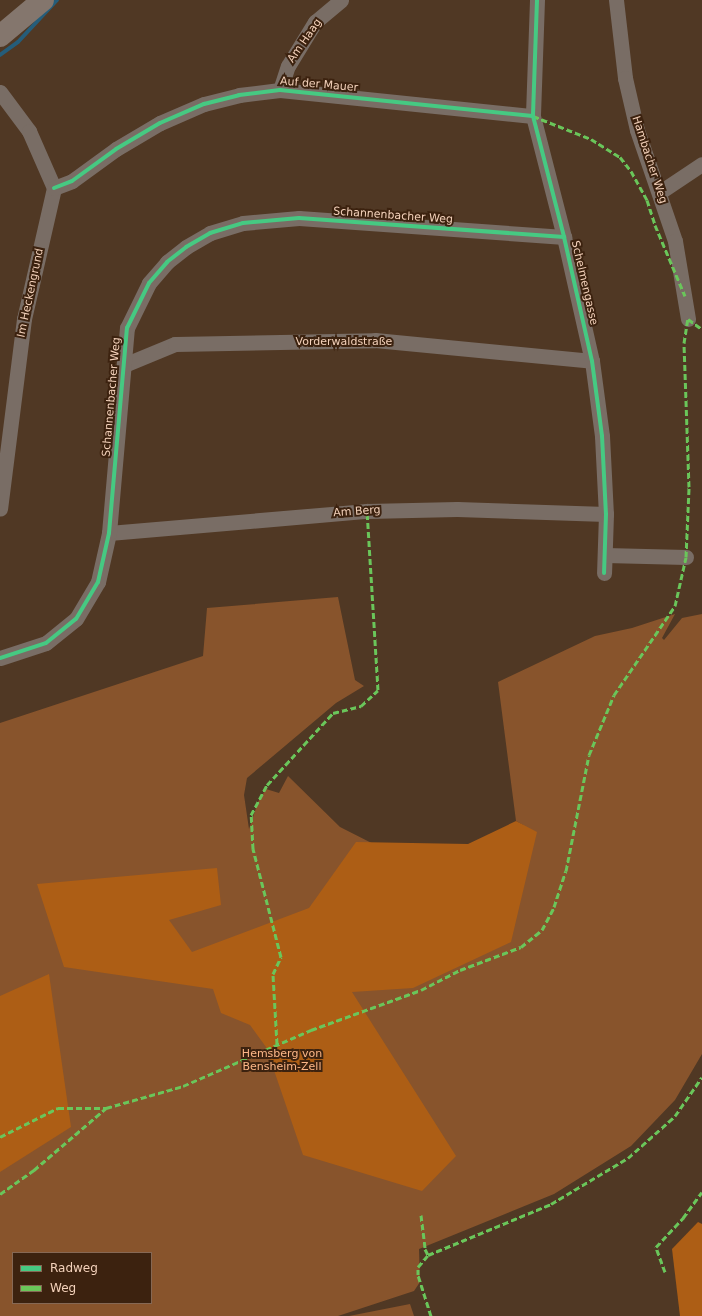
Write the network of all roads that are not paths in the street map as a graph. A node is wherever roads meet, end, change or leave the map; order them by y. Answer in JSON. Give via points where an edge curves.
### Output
{"nodes":[{"id":1,"x":43,"y":0,"type":"edge"},
{"id":2,"x":342,"y":0,"type":"edge"},
{"id":3,"x":538,"y":0,"type":"edge"},
{"id":4,"x":616,"y":0,"type":"edge"},
{"id":5,"x":0,"y":36,"type":"edge"},
{"id":6,"x":280,"y":90,"type":"junction"},
{"id":7,"x":0,"y":92,"type":"edge"},
{"id":8,"x":533,"y":116,"type":"junction"},
{"id":9,"x":702,"y":164,"type":"edge"},
{"id":10,"x":54,"y":188,"type":"junction"},
{"id":11,"x":660,"y":192,"type":"junction"},
{"id":12,"x":564,"y":237,"type":"junction"},
{"id":13,"x":688,"y":319,"type":"dead end"},
{"id":14,"x":592,"y":361,"type":"junction"},
{"id":15,"x":124,"y":365,"type":"junction"},
{"id":16,"x":0,"y":508,"type":"edge"},
{"id":17,"x":606,"y":514,"type":"junction"},
{"id":18,"x":109,"y":533,"type":"junction"},
{"id":19,"x":605,"y":555,"type":"junction"},
{"id":20,"x":686,"y":557,"type":"dead end"},
{"id":21,"x":604,"y":573,"type":"dead end"},
{"id":22,"x":0,"y":658,"type":"edge"}],
"edges":[{"from":1,"to":5,"type":"street"},
{"from":2,"to":6,"type":"street","name":"Am Haag","via":[[315,22],[288,66]]},
{"from":3,"to":8,"type":"street","name":"Schelmengasse"},
{"from":4,"to":11,"type":"street","name":"Hambacher Weg","via":[[625,78],[637,130]]},
{"from":6,"to":8,"type":"street","name":"Auf der Mauer"},
{"from":6,"to":10,"type":"street","name":"Auf der Mauer","via":[[239,95],[204,104],[160,123],[116,149],[72,181]]},
{"from":7,"to":10,"type":"street","via":[[29,130]]},
{"from":8,"to":12,"type":"street","name":"Schelmengasse"},
{"from":9,"to":11,"type":"street"},
{"from":10,"to":16,"type":"street","name":"Im Heckengrund","via":[[24,319]]},
{"from":11,"to":13,"type":"street","name":"Hambacher Weg","via":[[675,242]]},
{"from":12,"to":14,"type":"street","name":"Schelmengasse"},
{"from":12,"to":15,"type":"street","name":"Schannenbacher Weg","via":[[299,218],[243,223],[210,233],[186,247],[167,262],[149,283],[127,328]]},
{"from":14,"to":15,"type":"street","name":"Vorderwaldstraße","via":[[376,340],[175,344]]},
{"from":14,"to":17,"type":"street","name":"Schelmengasse","via":[[602,436]]},
{"from":15,"to":18,"type":"street","name":"Schannenbacher Weg"},
{"from":17,"to":18,"type":"street","name":"Am Berg","via":[[457,509],[367,511]]},
{"from":17,"to":19,"type":"street","name":"Schelmengasse"},
{"from":18,"to":22,"type":"street","name":"Schannenbacher Weg","via":[[98,582],[76,619],[46,643]]},
{"from":19,"to":20,"type":"street"},
{"from":19,"to":21,"type":"street","name":"Schelmengasse"}]}
